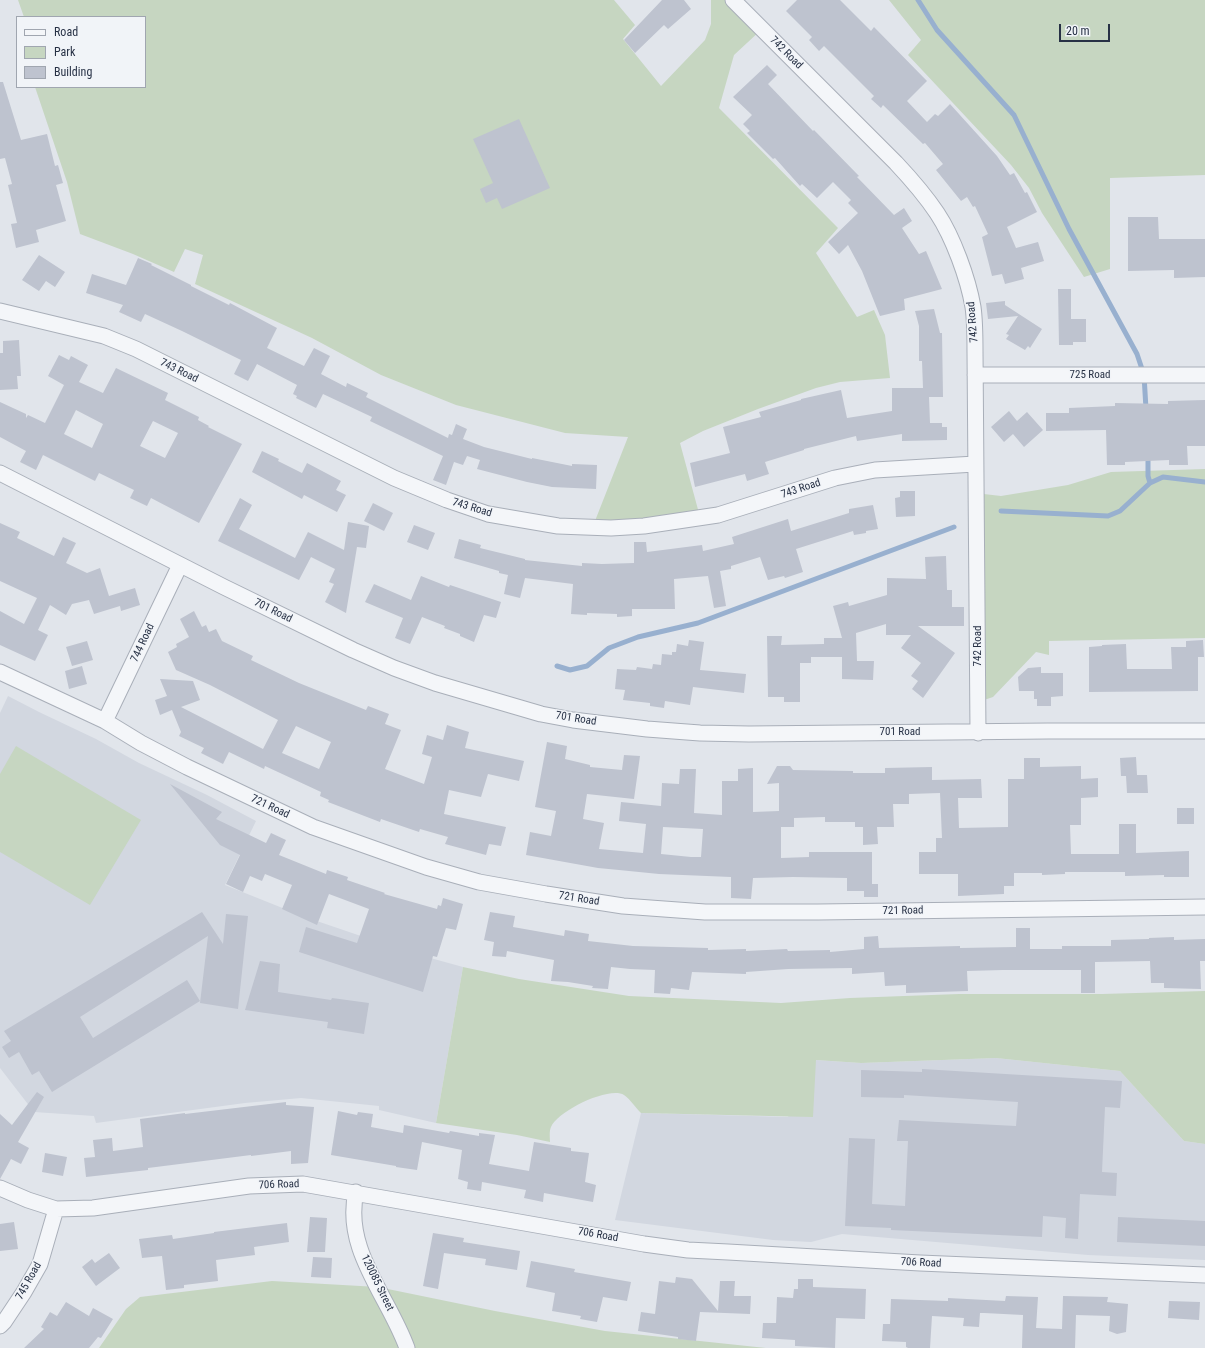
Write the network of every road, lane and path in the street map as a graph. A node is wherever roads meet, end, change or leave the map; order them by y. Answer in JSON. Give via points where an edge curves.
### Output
{"nodes":[{"id":1,"x":733,"y":0,"type":"edge"},
{"id":2,"x":0,"y":311,"type":"edge"},
{"id":3,"x":1205,"y":374,"type":"edge"},
{"id":4,"x":975,"y":375,"type":"junction"},
{"id":5,"x":975,"y":464,"type":"junction"},
{"id":6,"x":0,"y":473,"type":"edge"},
{"id":7,"x":180,"y":565,"type":"junction"},
{"id":8,"x":0,"y":672,"type":"edge"},
{"id":9,"x":105,"y":721,"type":"junction"},
{"id":10,"x":1205,"y":731,"type":"edge"},
{"id":11,"x":978,"y":733,"type":"junction"},
{"id":12,"x":1205,"y":907,"type":"edge"},
{"id":13,"x":0,"y":1188,"type":"edge"},
{"id":14,"x":356,"y":1192,"type":"junction"},
{"id":15,"x":56,"y":1209,"type":"junction"},
{"id":16,"x":1205,"y":1275,"type":"edge"},
{"id":17,"x":0,"y":1326,"type":"edge"},
{"id":18,"x":407,"y":1348,"type":"edge"}],
"edges":[{"from":1,"to":4,"type":"street","name":"742 Road","via":[[896,163],[938,214],[957,253],[973,307]]},
{"from":2,"to":5,"type":"street","name":"743 Road","via":[[104,336],[136,349],[394,478],[454,502],[488,514],[558,526],[644,526],[718,515],[835,478],[875,470]]},
{"from":3,"to":4,"type":"street","name":"725 Road"},
{"from":4,"to":5,"type":"street","name":"742 Road"},
{"from":5,"to":11,"type":"street","name":"742 Road"},
{"from":6,"to":7,"type":"street","name":"701 Road"},
{"from":7,"to":9,"type":"street","name":"744 Road"},
{"from":7,"to":11,"type":"street","name":"701 Road","via":[[394,668],[435,683],[541,714],[647,729],[700,733]]},
{"from":8,"to":9,"type":"street","name":"721 Road"},
{"from":9,"to":12,"type":"street","name":"721 Road","via":[[187,767],[314,827],[426,867],[479,882],[546,894],[623,906],[705,912]]},
{"from":10,"to":11,"type":"street","name":"701 Road"},
{"from":13,"to":15,"type":"street","name":"706 Road"},
{"from":14,"to":15,"type":"street","name":"706 Road","via":[[303,1184],[274,1184],[93,1208]]},
{"from":14,"to":16,"type":"street","name":"706 Road","via":[[688,1250]]},
{"from":14,"to":18,"type":"street","name":"120085 Street","via":[[353,1205],[354,1225],[362,1255]]},
{"from":15,"to":17,"type":"street","name":"745 Road","via":[[40,1264]]}]}
